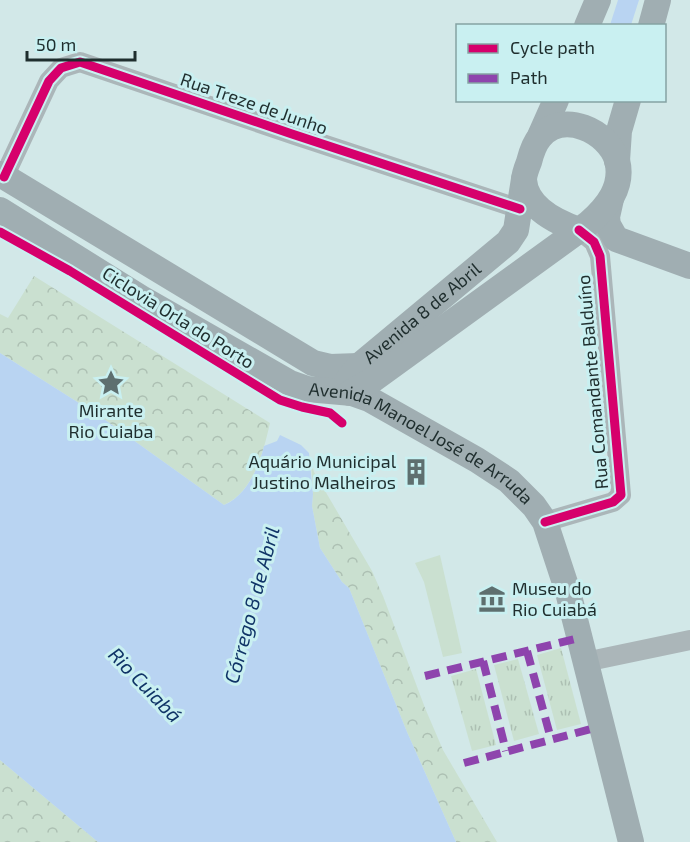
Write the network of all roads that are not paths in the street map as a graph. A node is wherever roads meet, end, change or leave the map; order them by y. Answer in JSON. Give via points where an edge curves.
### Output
{"nodes":[{"id":1,"x":598,"y":0,"type":"edge"},
{"id":2,"x":658,"y":0,"type":"edge"},
{"id":3,"x":588,"y":24,"type":"edge"},
{"id":4,"x":652,"y":24,"type":"edge"},
{"id":5,"x":555,"y":102,"type":"edge"},
{"id":6,"x":627,"y":102,"type":"edge"},
{"id":7,"x":540,"y":136,"type":"junction"},
{"id":8,"x":617,"y":162,"type":"junction"},
{"id":9,"x":2,"y":175,"type":"edge"},
{"id":10,"x":524,"y":179,"type":"junction"},
{"id":11,"x":611,"y":199,"type":"junction"},
{"id":12,"x":520,"y":209,"type":"junction"},
{"id":13,"x":0,"y":210,"type":"edge"},
{"id":14,"x":579,"y":230,"type":"junction"},
{"id":15,"x":690,"y":266,"type":"edge"},
{"id":16,"x":301,"y":356,"type":"junction"},
{"id":17,"x":359,"y":366,"type":"junction"},
{"id":18,"x":303,"y":388,"type":"junction"},
{"id":19,"x":350,"y":393,"type":"junction"},
{"id":20,"x":545,"y":522,"type":"junction"},
{"id":21,"x":690,"y":640,"type":"edge"},
{"id":22,"x":585,"y":662,"type":"junction"},
{"id":23,"x":631,"y":842,"type":"edge"}],
"edges":[{"from":1,"to":3,"type":"main road"},
{"from":2,"to":4,"type":"main road"},
{"from":5,"to":7,"type":"main road","name":"Avenida 8 de Abril"},
{"from":6,"to":8,"type":"main road","via":[[619,131]]},
{"from":7,"to":8,"type":"main road","via":[[567,125],[582,126],[607,141]]},
{"from":7,"to":10,"type":"main road","name":"Avenida 8 de Abril"},
{"from":8,"to":11,"type":"main road","via":[[618,184]]},
{"from":9,"to":12,"type":"street","name":"Rua Treze de Junho","via":[[49,81],[61,68],[80,62]]},
{"from":9,"to":16,"type":"main road","name":"Avenida Manoel José de Arruda"},
{"from":10,"to":12,"type":"main road","name":"Avenida 8 de Abril"},
{"from":10,"to":14,"type":"main road","via":[[539,208]]},
{"from":11,"to":14,"type":"main road","name":"Avenida 8 de Abril"},
{"from":11,"to":15,"type":"main road","via":[[608,225],[616,239]]},
{"from":12,"to":17,"type":"main road","name":"Avenida 8 de Abril","via":[[516,230],[508,242]]},
{"from":13,"to":18,"type":"main road","name":"Avenida Manoel José de Arruda","via":[[141,298]]},
{"from":14,"to":19,"type":"main road","name":"Avenida 8 de Abril"},
{"from":14,"to":20,"type":"street","name":"Rua Comandante Balduíno","via":[[594,242],[600,256],[621,495],[613,502]]},
{"from":16,"to":17,"type":"main road","name":"Avenida Manoel José de Arruda","via":[[330,368]]},
{"from":16,"to":18,"type":"main road","via":[[313,376]]},
{"from":17,"to":19,"type":"main road","name":"Avenida 8 de Abril","via":[[348,380]]},
{"from":18,"to":19,"type":"main road","name":"Avenida Manoel José de Arruda"},
{"from":19,"to":20,"type":"main road","name":"Avenida Manoel José de Arruda","via":[[369,399],[485,465],[509,482]]},
{"from":20,"to":22,"type":"main road","name":"Avenida Manoel José de Arruda"},
{"from":21,"to":22,"type":"street"},
{"from":22,"to":23,"type":"main road","name":"Avenida Manoel José de Arruda"}]}
